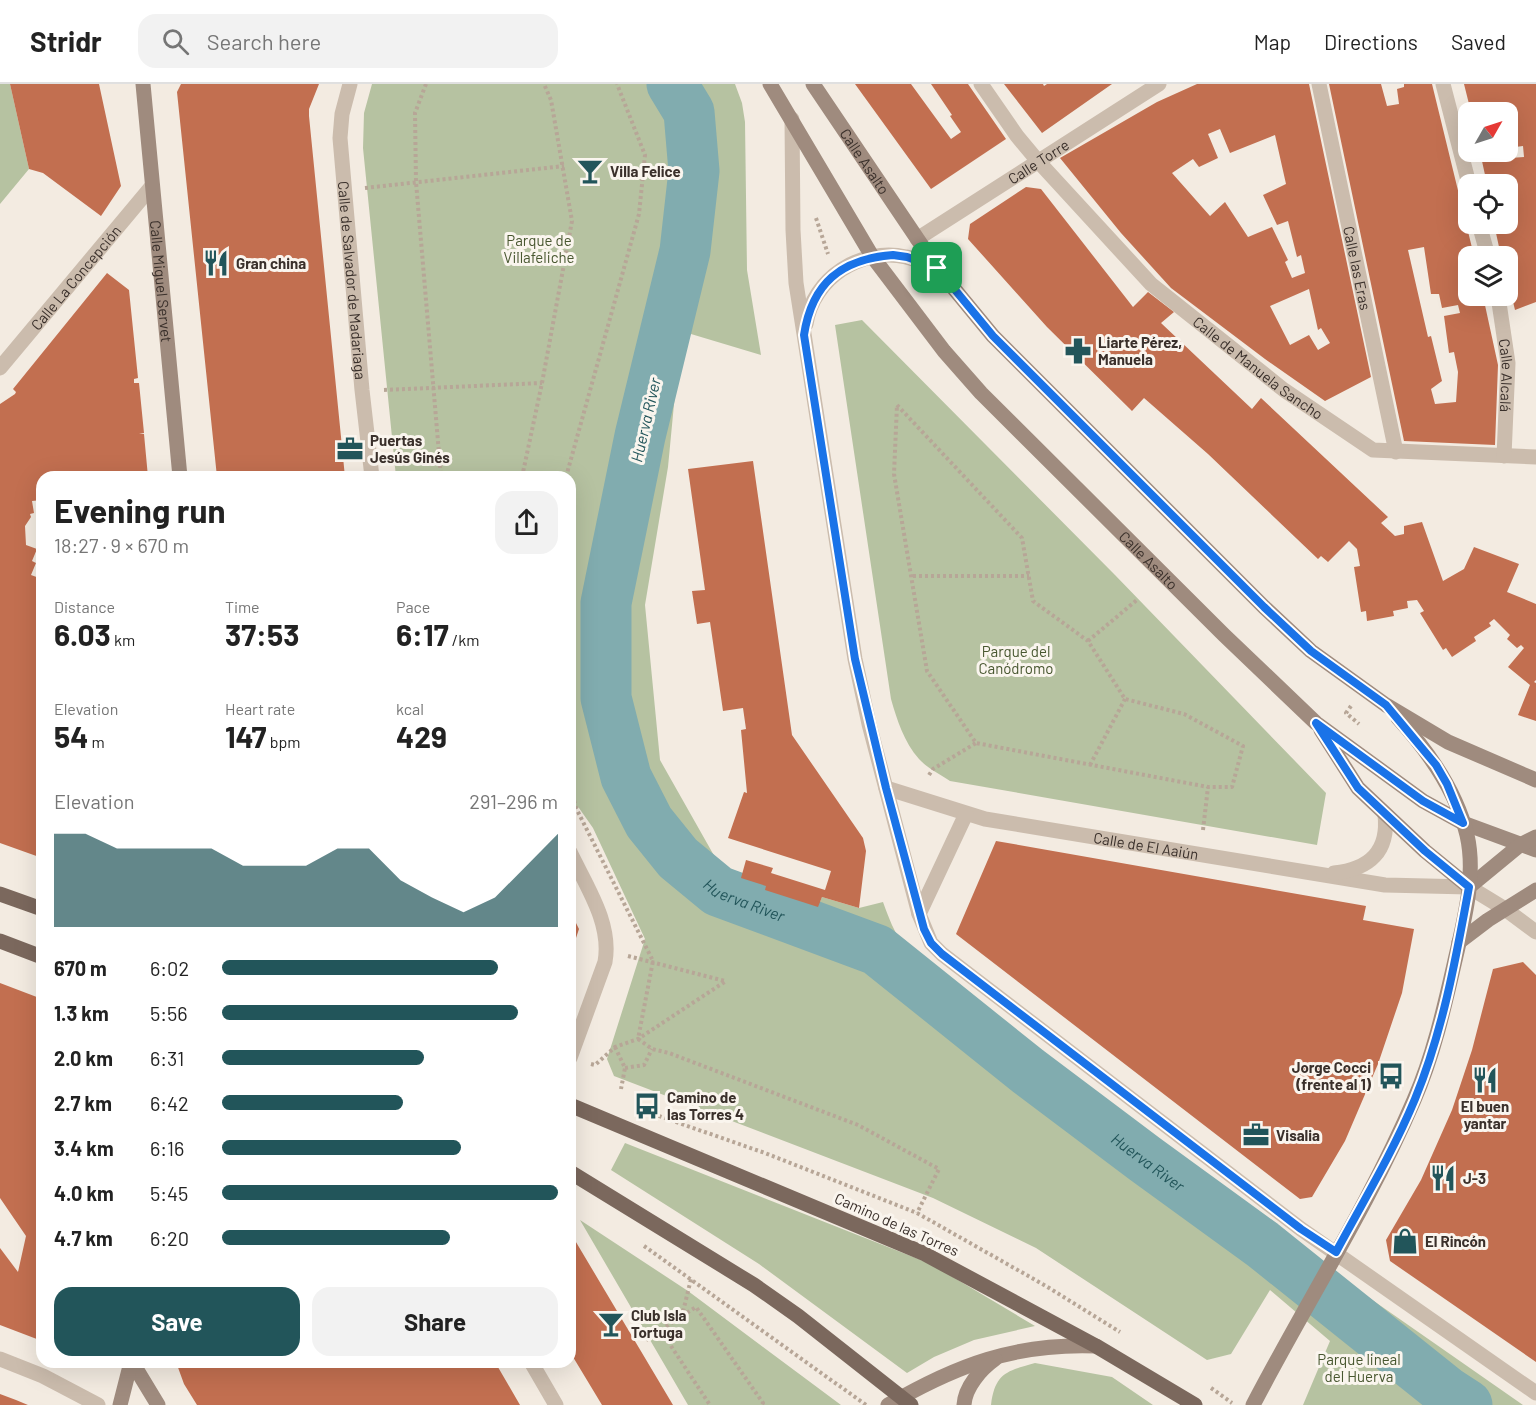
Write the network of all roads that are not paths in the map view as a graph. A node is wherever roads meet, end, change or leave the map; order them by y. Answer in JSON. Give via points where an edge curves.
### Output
{"nodes":[{"id":1,"x":142,"y":84,"type":"edge"},
{"id":2,"x":350,"y":84,"type":"edge"},
{"id":3,"x":770,"y":84,"type":"edge"},
{"id":4,"x":813,"y":84,"type":"edge"},
{"id":5,"x":981,"y":84,"type":"edge"},
{"id":6,"x":1159,"y":84,"type":"edge"},
{"id":7,"x":1319,"y":84,"type":"edge"},
{"id":8,"x":1443,"y":84,"type":"edge"},
{"id":9,"x":792,"y":119,"type":"junction"},
{"id":10,"x":1037,"y":160,"type":"junction"},
{"id":11,"x":1466,"y":174,"type":"edge"},
{"id":12,"x":152,"y":186,"type":"junction"},
{"id":13,"x":917,"y":239,"type":"junction"},
{"id":14,"x":872,"y":256,"type":"junction"},
{"id":15,"x":937,"y":268,"type":"junction"},
{"id":16,"x":1499,"y":306,"type":"edge"},
{"id":17,"x":804,"y":335,"type":"junction"},
{"id":18,"x":0,"y":368,"type":"edge"},
{"id":19,"x":1396,"y":452,"type":"junction"},
{"id":20,"x":1504,"y":456,"type":"junction"},
{"id":21,"x":1536,"y":457,"type":"edge"},
{"id":22,"x":179,"y":471,"type":"edge"},
{"id":23,"x":371,"y":471,"type":"edge"},
{"id":24,"x":1386,"y":705,"type":"junction"},
{"id":25,"x":1316,"y":723,"type":"junction"},
{"id":26,"x":1536,"y":780,"type":"edge"},
{"id":27,"x":886,"y":788,"type":"junction"},
{"id":28,"x":966,"y":814,"type":"junction"},
{"id":29,"x":1385,"y":815,"type":"junction"},
{"id":30,"x":1463,"y":823,"type":"junction"},
{"id":31,"x":1536,"y":837,"type":"edge"},
{"id":32,"x":1520,"y":845,"type":"junction"},
{"id":33,"x":1536,"y":850,"type":"edge"},
{"id":34,"x":576,"y":865,"type":"edge"},
{"id":35,"x":1326,"y":874,"type":"junction"},
{"id":36,"x":1469,"y":887,"type":"junction"},
{"id":37,"x":1536,"y":890,"type":"edge"},
{"id":38,"x":0,"y":894,"type":"edge"},
{"id":39,"x":36,"y":907,"type":"edge"},
{"id":40,"x":1505,"y":909,"type":"junction"},
{"id":41,"x":919,"y":914,"type":"junction"},
{"id":42,"x":1536,"y":932,"type":"edge"},
{"id":43,"x":0,"y":941,"type":"edge"},
{"id":44,"x":1459,"y":942,"type":"junction"},
{"id":45,"x":36,"y":955,"type":"edge"},
{"id":46,"x":576,"y":1042,"type":"edge"},
{"id":47,"x":576,"y":1107,"type":"edge"},
{"id":48,"x":576,"y":1176,"type":"edge"},
{"id":49,"x":1336,"y":1252,"type":"junction"},
{"id":50,"x":1096,"y":1346,"type":"junction"},
{"id":51,"x":999,"y":1355,"type":"junction"},
{"id":52,"x":0,"y":1359,"type":"edge"},
{"id":53,"x":130,"y":1368,"type":"edge"},
{"id":54,"x":136,"y":1368,"type":"edge"},
{"id":55,"x":534,"y":1368,"type":"edge"},
{"id":56,"x":1536,"y":1393,"type":"edge"},
{"id":57,"x":906,"y":1401,"type":"edge"},
{"id":58,"x":98,"y":1405,"type":"edge"},
{"id":59,"x":120,"y":1405,"type":"edge"},
{"id":60,"x":158,"y":1405,"type":"edge"},
{"id":61,"x":556,"y":1405,"type":"edge"},
{"id":62,"x":888,"y":1405,"type":"edge"},
{"id":63,"x":964,"y":1405,"type":"edge"},
{"id":64,"x":1195,"y":1405,"type":"edge"},
{"id":65,"x":1253,"y":1405,"type":"edge"}],
"edges":[{"from":1,"to":12,"type":"main road","name":"Calle Miguel Servet"},
{"from":2,"to":23,"type":"street","name":"Calle de Salvador de Madariaga","via":[[340,138]]},
{"from":3,"to":9,"type":"main road","name":"Calle Asalto"},
{"from":4,"to":13,"type":"main road","name":"Calle Asalto"},
{"from":5,"to":10,"type":"street","name":"Calle de Manuela Sancho"},
{"from":6,"to":10,"type":"street","name":"Calle Torre"},
{"from":7,"to":19,"type":"street","name":"Calle las Eras"},
{"from":8,"to":11,"type":"street"},
{"from":9,"to":14,"type":"main road","name":"Calle Asalto"},
{"from":9,"to":17,"type":"street","via":[[793,230]]},
{"from":10,"to":13,"type":"street","name":"Calle Torre"},
{"from":10,"to":19,"type":"street","name":"Calle de Manuela Sancho","via":[[1151,284],[1284,390],[1373,450]]},
{"from":12,"to":18,"type":"street","name":"Calle La Concepción"},
{"from":12,"to":22,"type":"main road","name":"Calle Miguel Servet"},
{"from":13,"to":15,"type":"main road","name":"Calle Asalto"},
{"from":14,"to":15,"type":"street","via":[[907,257]]},
{"from":14,"to":17,"type":"street","via":[[848,265],[822,286],[810,307]]},
{"from":14,"to":25,"type":"main road","name":"Calle Asalto","via":[[981,393]]},
{"from":15,"to":24,"type":"main road","name":"Calle Asalto","via":[[993,336],[1264,607],[1311,651]]},
{"from":16,"to":20,"type":"street","name":"Calle Alcalá","via":[[1508,363]]},
{"from":17,"to":27,"type":"street","via":[[855,659]]},
{"from":19,"to":20,"type":"street","name":"Calle de Manuela Sancho"},
{"from":20,"to":21,"type":"street","name":"Calle de Manuela Sancho"},
{"from":24,"to":26,"type":"main road","name":"Calle Asalto","via":[[1448,742]]},
{"from":24,"to":30,"type":"main road","name":"Calle Asalto","via":[[1436,765]]},
{"from":25,"to":29,"type":"main road","via":[[1358,788]]},
{"from":25,"to":30,"type":"main road","name":"Calle Asalto","via":[[1423,801]]},
{"from":27,"to":28,"type":"street","name":"Calle de El Aaiún"},
{"from":27,"to":41,"type":"street"},
{"from":28,"to":35,"type":"street","name":"Calle de El Aaiún"},
{"from":28,"to":41,"type":"street"},
{"from":29,"to":35,"type":"street","name":"Calle de El Aaiún","via":[[1385,841],[1372,859]]},
{"from":29,"to":36,"type":"main road"},
{"from":30,"to":32,"type":"main road","name":"Calle Asalto"},
{"from":30,"to":36,"type":"main road","name":"Calle Asalto","via":[[1469,848]]},
{"from":31,"to":32,"type":"main road"},
{"from":32,"to":33,"type":"main road","name":"Calle Asalto"},
{"from":32,"to":36,"type":"main road"},
{"from":34,"to":46,"type":"street","via":[[602,921],[607,952]]},
{"from":35,"to":36,"type":"street","name":"Calle de El Aaiún","via":[[1393,886]]},
{"from":36,"to":40,"type":"street"},
{"from":36,"to":44,"type":"main road","name":"Calle Asalto"},
{"from":37,"to":40,"type":"main road"},
{"from":38,"to":39,"type":"main road"},
{"from":40,"to":42,"type":"street"},
{"from":40,"to":44,"type":"main road"},
{"from":41,"to":49,"type":"street","via":[[931,943],[942,954]]},
{"from":43,"to":45,"type":"main road"},
{"from":44,"to":49,"type":"main road","name":"Calle Asalto","via":[[1444,1009],[1415,1098]]},
{"from":47,"to":50,"type":"main road","name":"Camino de las Torres","via":[[923,1252]]},
{"from":48,"to":57,"type":"main road","via":[[754,1285]]},
{"from":49,"to":56,"type":"street"},
{"from":49,"to":65,"type":"main road","name":"Calle Asalto"},
{"from":50,"to":51,"type":"main road","via":[[1056,1345]]},
{"from":50,"to":64,"type":"main road","name":"Camino de las Torres"},
{"from":51,"to":57,"type":"main road","via":[[957,1369]]},
{"from":51,"to":63,"type":"main road","via":[[983,1367]]},
{"from":52,"to":58,"type":"street"},
{"from":53,"to":59,"type":"main road"},
{"from":54,"to":60,"type":"main road"},
{"from":55,"to":61,"type":"street"},
{"from":57,"to":62,"type":"main road"}]}
